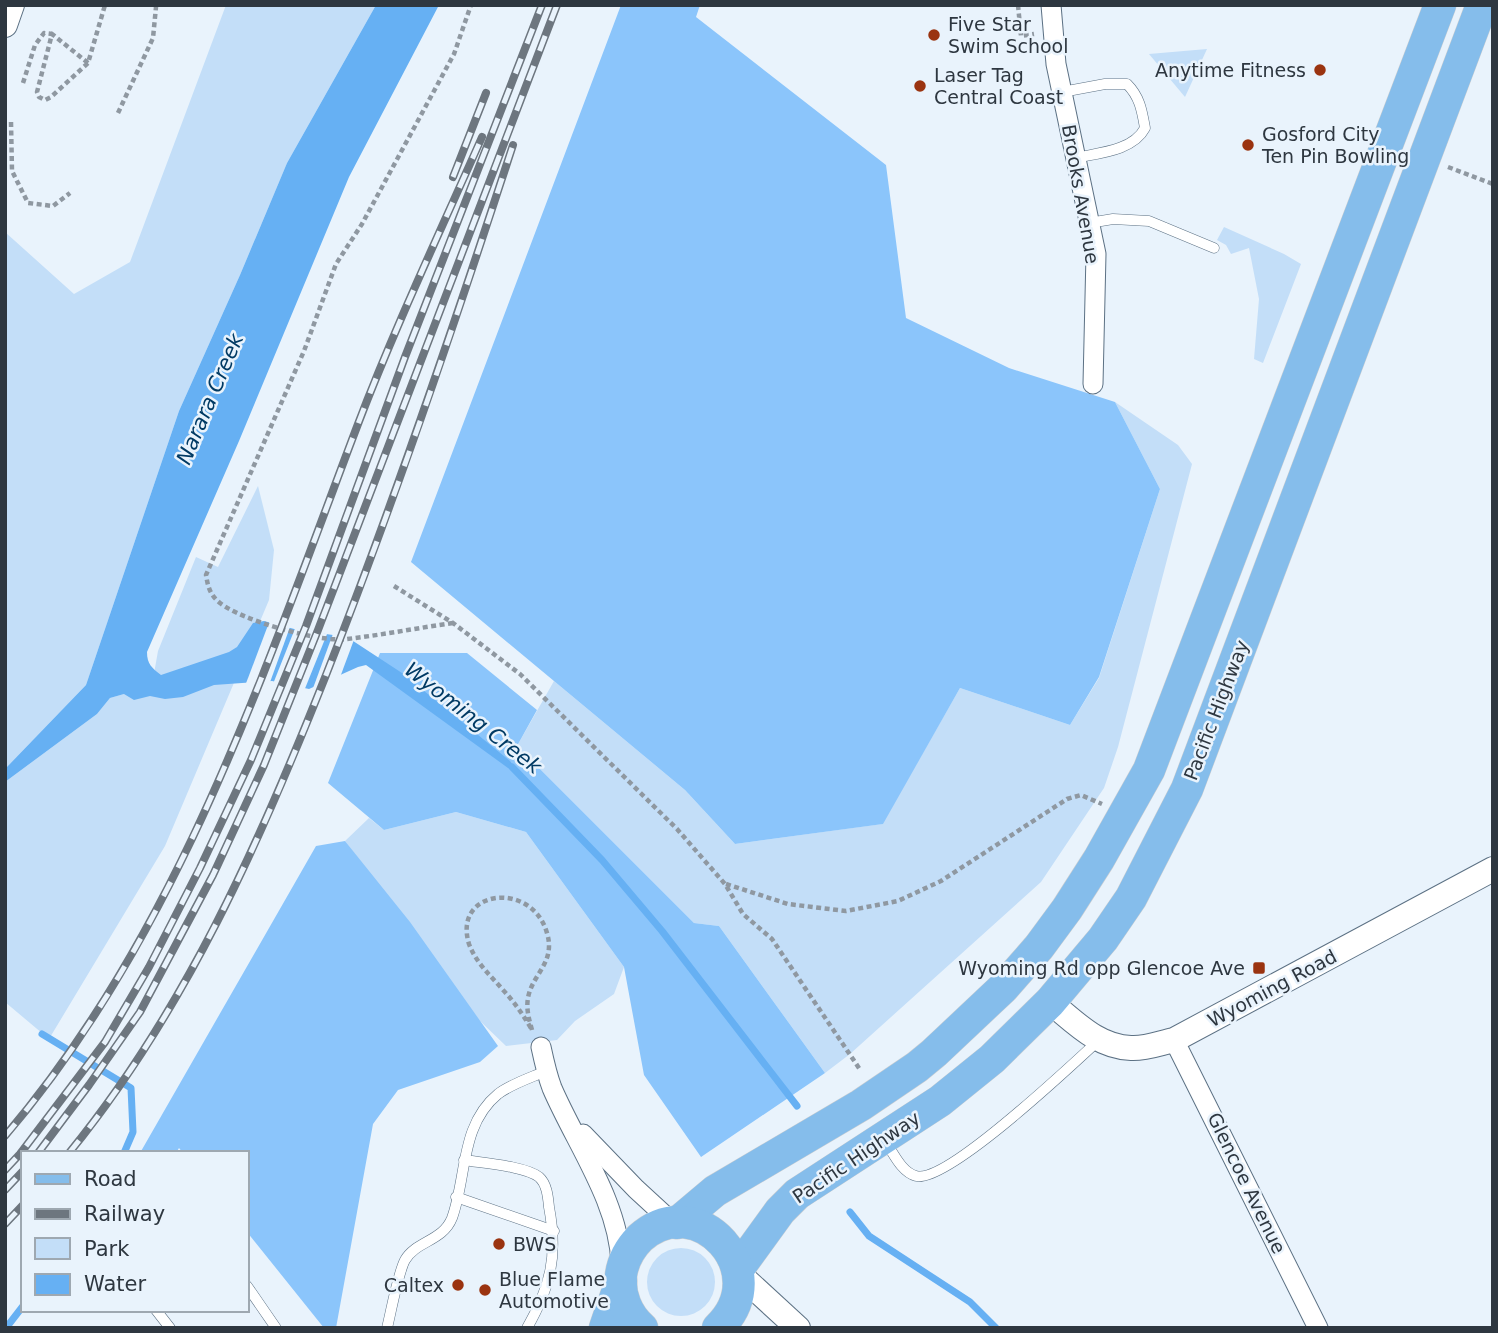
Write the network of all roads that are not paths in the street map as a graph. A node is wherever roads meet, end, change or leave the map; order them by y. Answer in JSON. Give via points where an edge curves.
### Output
{"nodes":[{"id":1,"x":12,"y":5,"type":"edge"},
{"id":2,"x":1051,"y":5,"type":"edge"},
{"id":3,"x":1440,"y":5,"type":"edge"},
{"id":4,"x":1482,"y":5,"type":"edge"},
{"id":5,"x":5,"y":25,"type":"edge"},
{"id":6,"x":1062,"y":93,"type":"junction"},
{"id":7,"x":1075,"y":158,"type":"junction"},
{"id":8,"x":1089,"y":223,"type":"junction"},
{"id":9,"x":1214,"y":248,"type":"dead end"},
{"id":10,"x":1093,"y":384,"type":"dead end"},
{"id":11,"x":1493,"y":869,"type":"edge"},
{"id":12,"x":1050,"y":1002,"type":"junction"},
{"id":13,"x":536,"y":1038,"type":"road end"},
{"id":14,"x":1099,"y":1040,"type":"junction"},
{"id":15,"x":1174,"y":1040,"type":"junction"},
{"id":16,"x":934,"y":1054,"type":"junction"},
{"id":17,"x":546,"y":1071,"type":"junction"},
{"id":18,"x":566,"y":1115,"type":"junction"},
{"id":19,"x":883,"y":1139,"type":"junction"},
{"id":20,"x":464,"y":1160,"type":"junction"},
{"id":21,"x":456,"y":1197,"type":"junction"},
{"id":22,"x":675,"y":1223,"type":"junction"},
{"id":23,"x":554,"y":1231,"type":"junction"},
{"id":24,"x":738,"y":1271,"type":"junction"},
{"id":25,"x":621,"y":1277,"type":"junction"},
{"id":26,"x":248,"y":1287,"type":"edge"},
{"id":27,"x":158,"y":1312,"type":"edge"},
{"id":28,"x":170,"y":1328,"type":"edge"},
{"id":29,"x":276,"y":1328,"type":"edge"},
{"id":30,"x":387,"y":1328,"type":"edge"},
{"id":31,"x":527,"y":1328,"type":"edge"},
{"id":32,"x":605,"y":1328,"type":"edge"},
{"id":33,"x":642,"y":1328,"type":"edge"},
{"id":34,"x":718,"y":1328,"type":"edge"},
{"id":35,"x":797,"y":1328,"type":"edge"},
{"id":36,"x":1318,"y":1328,"type":"edge"}],
"edges":[{"from":1,"to":5,"type":"street"},
{"from":2,"to":6,"type":"street","name":"Brooks Avenue"},
{"from":3,"to":16,"type":"main road","name":"Pacific Highway","via":[[1149,770],[1068,909],[1003,988]]},
{"from":4,"to":12,"type":"main road","name":"Pacific Highway","via":[[1187,789],[1131,898]]},
{"from":6,"to":7,"type":"street","name":"Brooks Avenue"},
{"from":6,"to":7,"type":"lane","via":[[1105,83],[1127,85],[1141,107],[1144,128],[1136,140]]},
{"from":7,"to":8,"type":"street","name":"Brooks Avenue"},
{"from":8,"to":9,"type":"lane","via":[[1149,220]]},
{"from":8,"to":10,"type":"street","name":"Brooks Avenue","via":[[1096,254]]},
{"from":11,"to":15,"type":"street","name":"Wyoming Road"},
{"from":12,"to":14,"type":"street","name":"Wyoming Road"},
{"from":12,"to":16,"type":"main road","via":[[1037,998],[1021,1002],[966,1042]]},
{"from":12,"to":19,"type":"main road","name":"Pacific Highway","via":[[992,1059]]},
{"from":13,"to":17,"type":"street"},
{"from":14,"to":15,"type":"street","name":"Wyoming Road","via":[[1131,1048]]},
{"from":14,"to":19,"type":"lane","via":[[1042,1094],[980,1143],[927,1176],[904,1169]]},
{"from":15,"to":36,"type":"street","name":"Glencoe Avenue"},
{"from":16,"to":22,"type":"main road","name":"Pacific Highway","via":[[860,1105],[715,1191]]},
{"from":17,"to":18,"type":"street"},
{"from":17,"to":20,"type":"lane","via":[[505,1089],[491,1101],[475,1123]]},
{"from":18,"to":22,"type":"street"},
{"from":18,"to":25,"type":"street","via":[[616,1228]]},
{"from":19,"to":24,"type":"main road","name":"Pacific Highway","via":[[797,1194]]},
{"from":20,"to":21,"type":"lane"},
{"from":20,"to":23,"type":"lane","via":[[538,1176],[546,1188]]},
{"from":21,"to":23,"type":"lane"},
{"from":21,"to":30,"type":"lane","via":[[443,1233],[405,1261]]},
{"from":22,"to":24,"type":"main road","via":[[701,1227],[718,1237]]},
{"from":22,"to":25,"type":"main road","name":"Pacific Highway","via":[[655,1228],[639,1239],[628,1254]]},
{"from":23,"to":31,"type":"lane","via":[[551,1275]]},
{"from":24,"to":34,"type":"main road","via":[[734,1306]]},
{"from":24,"to":35,"type":"street"},
{"from":25,"to":32,"type":"main road"},
{"from":25,"to":33,"type":"main road","via":[[627,1309]]},
{"from":26,"to":29,"type":"lane"},
{"from":27,"to":28,"type":"lane"}]}
